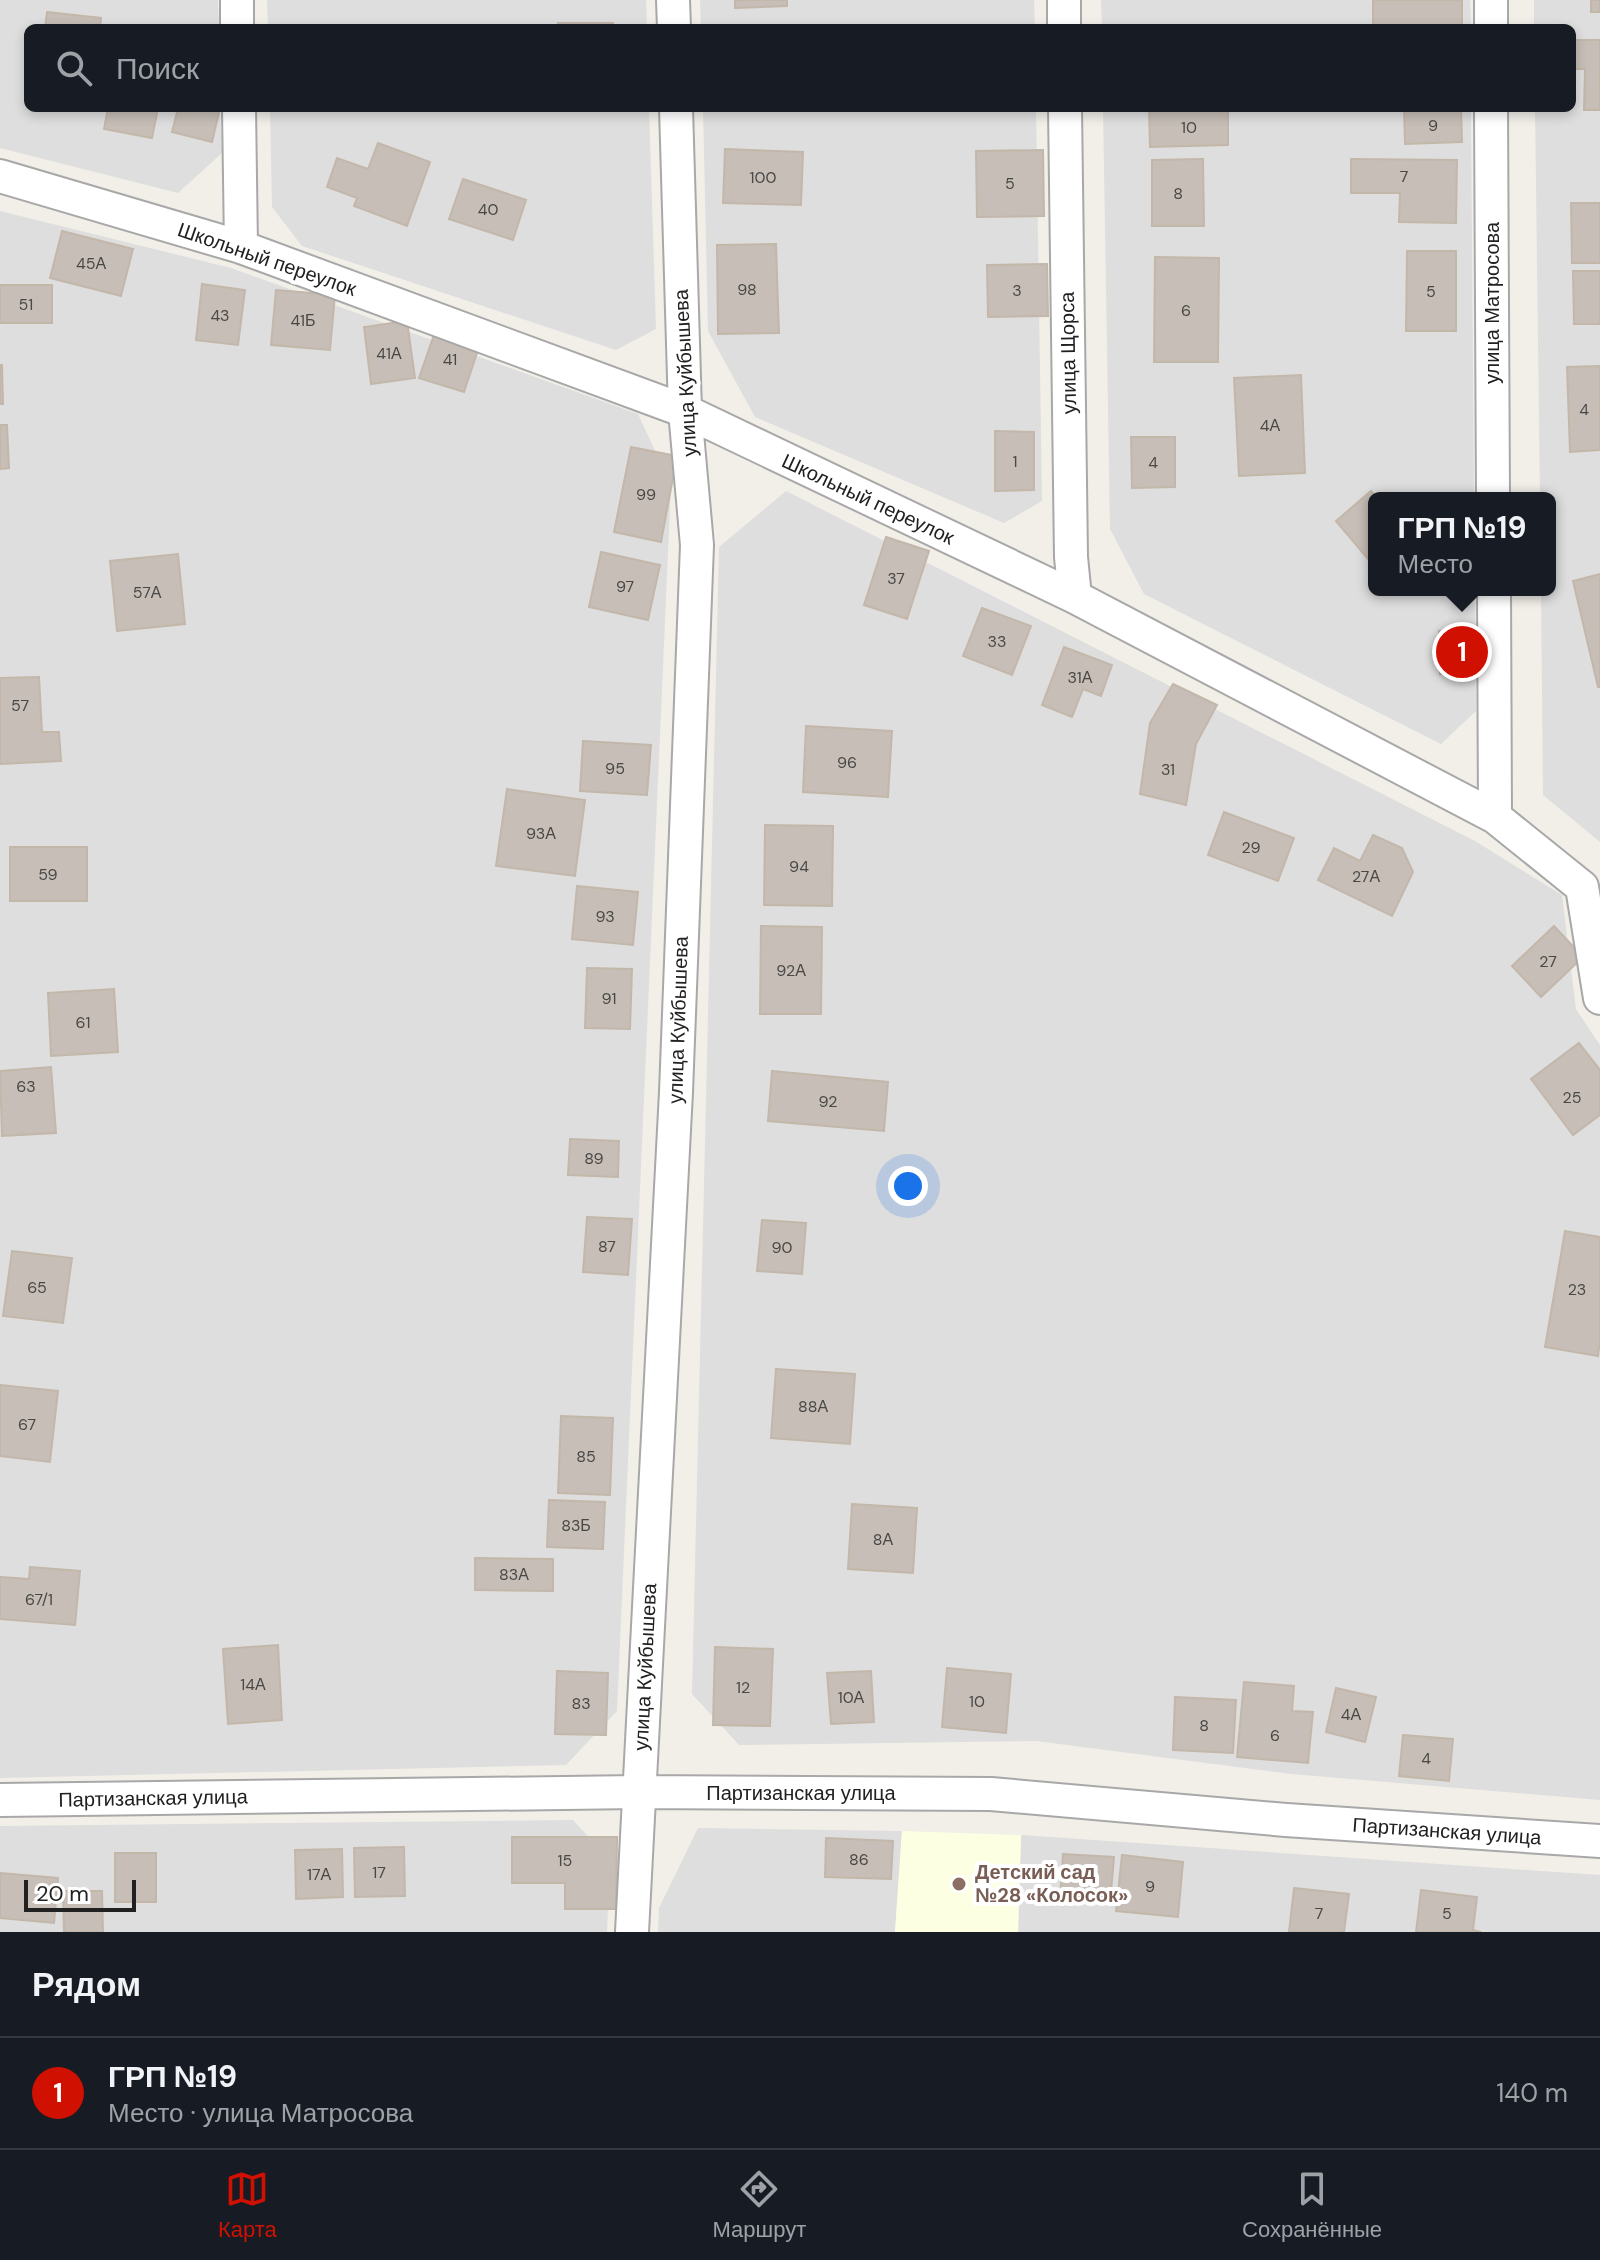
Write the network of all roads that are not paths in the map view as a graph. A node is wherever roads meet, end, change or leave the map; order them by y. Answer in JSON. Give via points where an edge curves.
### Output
{"nodes":[{"id":1,"x":237,"y":0,"type":"edge"},
{"id":2,"x":673,"y":0,"type":"edge"},
{"id":3,"x":1064,"y":0,"type":"edge"},
{"id":4,"x":1491,"y":0,"type":"edge"},
{"id":5,"x":237,"y":24,"type":"edge"},
{"id":6,"x":674,"y":24,"type":"edge"},
{"id":7,"x":1064,"y":24,"type":"edge"},
{"id":8,"x":1491,"y":24,"type":"edge"},
{"id":9,"x":239,"y":112,"type":"edge"},
{"id":10,"x":676,"y":112,"type":"edge"},
{"id":11,"x":1065,"y":112,"type":"edge"},
{"id":12,"x":1491,"y":112,"type":"edge"},
{"id":13,"x":0,"y":176,"type":"edge"},
{"id":14,"x":241,"y":247,"type":"junction"},
{"id":15,"x":685,"y":411,"type":"junction"},
{"id":16,"x":1493,"y":492,"type":"edge"},
{"id":17,"x":1494,"y":596,"type":"edge"},
{"id":18,"x":1075,"y":597,"type":"junction"},
{"id":19,"x":1495,"y":817,"type":"junction"},
{"id":20,"x":1600,"y":998,"type":"edge"},
{"id":21,"x":638,"y":1792,"type":"junction"},
{"id":22,"x":0,"y":1800,"type":"edge"},
{"id":23,"x":1600,"y":1841,"type":"edge"},
{"id":24,"x":632,"y":1932,"type":"edge"}],
"edges":[{"from":1,"to":5,"type":"street"},
{"from":2,"to":6,"type":"street"},
{"from":3,"to":7,"type":"street"},
{"from":4,"to":8,"type":"street"},
{"from":9,"to":14,"type":"street"},
{"from":10,"to":15,"type":"street","name":"улица Куйбышева"},
{"from":11,"to":18,"type":"street","name":"улица Щорса"},
{"from":12,"to":16,"type":"street","name":"улица Матросова"},
{"from":13,"to":14,"type":"street","name":"Школьный переулок"},
{"from":14,"to":15,"type":"street","name":"Школьный переулок"},
{"from":15,"to":18,"type":"street","name":"Школьный переулок"},
{"from":15,"to":21,"type":"street","name":"улица Куйбышева","via":[[697,545],[676,1092]]},
{"from":17,"to":19,"type":"street"},
{"from":18,"to":19,"type":"street","name":"Школьный переулок"},
{"from":19,"to":20,"type":"street","name":"Школьный переулок","via":[[1582,887]]},
{"from":21,"to":22,"type":"street","name":"Партизанская улица"},
{"from":21,"to":23,"type":"street","name":"Партизанская улица","via":[[991,1794]]},
{"from":21,"to":24,"type":"street","name":"улица Куйбышева"}]}
